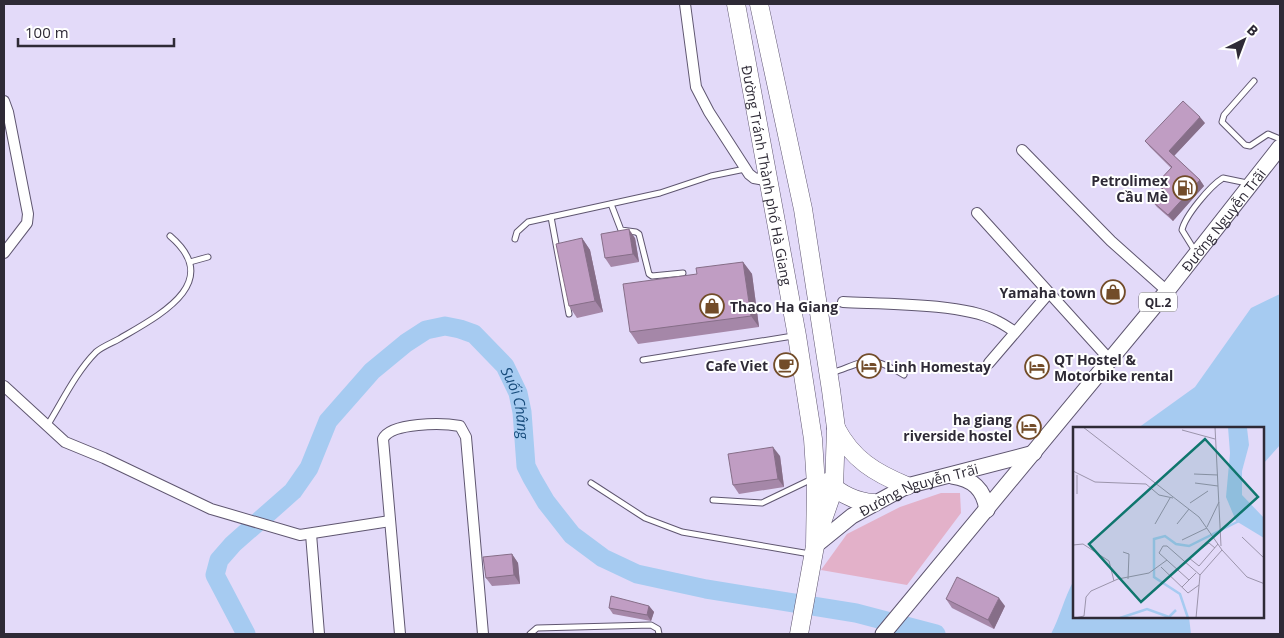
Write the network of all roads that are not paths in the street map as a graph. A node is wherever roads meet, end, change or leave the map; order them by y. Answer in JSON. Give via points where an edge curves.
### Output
{"nodes":[{"id":1,"x":685,"y":4,"type":"edge"},
{"id":2,"x":736,"y":4,"type":"edge"},
{"id":3,"x":759,"y":4,"type":"edge"},
{"id":4,"x":1254,"y":81,"type":"dead end"},
{"id":5,"x":4,"y":101,"type":"edge"},
{"id":6,"x":1280,"y":139,"type":"edge"},
{"id":7,"x":1280,"y":147,"type":"edge"},
{"id":8,"x":1022,"y":150,"type":"dead end"},
{"id":9,"x":745,"y":169,"type":"junction"},
{"id":10,"x":796,"y":178,"type":"junction"},
{"id":11,"x":769,"y":181,"type":"junction"},
{"id":12,"x":1250,"y":184,"type":"junction"},
{"id":13,"x":611,"y":204,"type":"junction"},
{"id":14,"x":977,"y":213,"type":"dead end"},
{"id":15,"x":552,"y":217,"type":"junction"},
{"id":16,"x":170,"y":236,"type":"dead end"},
{"id":17,"x":515,"y":239,"type":"dead end"},
{"id":18,"x":4,"y":253,"type":"edge"},
{"id":19,"x":1196,"y":253,"type":"junction"},
{"id":20,"x":208,"y":257,"type":"dead end"},
{"id":21,"x":190,"y":262,"type":"junction"},
{"id":22,"x":683,"y":273,"type":"dead end"},
{"id":23,"x":1167,"y":291,"type":"junction"},
{"id":24,"x":1049,"y":292,"type":"junction"},
{"id":25,"x":843,"y":302,"type":"dead end"},
{"id":26,"x":569,"y":314,"type":"edge"},
{"id":27,"x":1015,"y":332,"type":"junction"},
{"id":28,"x":797,"y":336,"type":"junction"},
{"id":29,"x":643,"y":360,"type":"dead end"},
{"id":30,"x":1110,"y":360,"type":"junction"},
{"id":31,"x":988,"y":363,"type":"dead end"},
{"id":32,"x":829,"y":374,"type":"junction"},
{"id":33,"x":904,"y":375,"type":"dead end"},
{"id":34,"x":4,"y":386,"type":"edge"},
{"id":35,"x":47,"y":426,"type":"junction"},
{"id":36,"x":836,"y":428,"type":"junction"},
{"id":37,"x":1034,"y":453,"type":"junction"},
{"id":38,"x":815,"y":472,"type":"junction"},
{"id":39,"x":951,"y":476,"type":"junction"},
{"id":40,"x":592,"y":483,"type":"dead end"},
{"id":41,"x":907,"y":486,"type":"junction"},
{"id":42,"x":834,"y":488,"type":"junction"},
{"id":43,"x":713,"y":500,"type":"dead end"},
{"id":44,"x":874,"y":503,"type":"junction"},
{"id":45,"x":987,"y":510,"type":"junction"},
{"id":46,"x":390,"y":521,"type":"junction"},
{"id":47,"x":311,"y":534,"type":"junction"},
{"id":48,"x":813,"y":554,"type":"junction"},
{"id":49,"x":319,"y":634,"type":"edge"},
{"id":50,"x":400,"y":634,"type":"edge"},
{"id":51,"x":483,"y":634,"type":"edge"},
{"id":52,"x":530,"y":634,"type":"edge"},
{"id":53,"x":659,"y":634,"type":"edge"},
{"id":54,"x":799,"y":634,"type":"edge"},
{"id":55,"x":883,"y":634,"type":"edge"}],
"edges":[{"from":1,"to":9,"type":"street","via":[[696,87]]},
{"from":2,"to":11,"type":"highway","name":"Đường Tránh Thành phố Hà Giang"},
{"from":3,"to":10,"type":"highway","name":"Đường Tránh Thành phố Hà Giang"},
{"from":4,"to":6,"type":"lane","via":[[1224,115],[1222,122],[1245,145],[1250,146],[1268,134]]},
{"from":5,"to":18,"type":"street","via":[[28,214],[27,223]]},
{"from":7,"to":12,"type":"main road","name":"Đường Nguyễn Trãi","number":"QL.2"},
{"from":8,"to":23,"type":"street","via":[[1111,241]]},
{"from":9,"to":11,"type":"street","via":[[754,178]]},
{"from":9,"to":13,"type":"lane"},
{"from":10,"to":11,"type":"highway"},
{"from":10,"to":32,"type":"highway","name":"Đường Tránh Thành phố Hà Giang"},
{"from":11,"to":28,"type":"highway","name":"Đường Tránh Thành phố Hà Giang"},
{"from":12,"to":19,"type":"main road","name":"Đường Nguyễn Trãi","number":"QL.2"},
{"from":12,"to":19,"type":"lane","via":[[1223,178],[1184,221],[1182,230]]},
{"from":13,"to":15,"type":"lane"},
{"from":13,"to":22,"type":"lane","via":[[620,230],[640,234],[649,274]]},
{"from":14,"to":24,"type":"street"},
{"from":15,"to":17,"type":"lane","via":[[528,222],[517,232]]},
{"from":15,"to":26,"type":"lane"},
{"from":16,"to":21,"type":"lane","via":[[185,250]]},
{"from":19,"to":23,"type":"main road","name":"Đường Nguyễn Trãi","number":"QL.2"},
{"from":20,"to":21,"type":"lane"},
{"from":21,"to":35,"type":"lane","via":[[192,277],[178,299],[155,318],[96,352]]},
{"from":23,"to":30,"type":"main road","name":"Đường Nguyễn Trãi","number":"QL.2"},
{"from":24,"to":27,"type":"street"},
{"from":24,"to":30,"type":"street"},
{"from":25,"to":27,"type":"street","via":[[972,312],[994,319]]},
{"from":27,"to":31,"type":"street"},
{"from":28,"to":29,"type":"lane"},
{"from":28,"to":38,"type":"highway","name":"Đường Tránh Thành phố Hà Giang"},
{"from":30,"to":37,"type":"main road","name":"Đường Nguyễn Trãi","number":"QL.2"},
{"from":32,"to":33,"type":"lane","via":[[870,359]]},
{"from":32,"to":36,"type":"highway","name":"Đường Tránh Thành phố Hà Giang"},
{"from":34,"to":35,"type":"street"},
{"from":35,"to":47,"type":"street","via":[[65,442],[210,509],[300,535]]},
{"from":36,"to":41,"type":"highway","via":[[844,444],[861,462]]},
{"from":36,"to":42,"type":"highway"},
{"from":37,"to":39,"type":"main road","name":"Đường Nguyễn Trãi"},
{"from":37,"to":45,"type":"main road","name":"Đường Nguyễn Trãi","number":"QL.2"},
{"from":38,"to":42,"type":"highway"},
{"from":38,"to":43,"type":"lane","via":[[780,496],[762,503]]},
{"from":38,"to":48,"type":"highway","name":"Đường Tránh Thành phố Hà Giang"},
{"from":39,"to":41,"type":"main road","name":"Đường Nguyễn Trãi"},
{"from":39,"to":45,"type":"main road","via":[[975,484],[984,496]]},
{"from":40,"to":48,"type":"lane","via":[[644,518],[682,532]]},
{"from":41,"to":44,"type":"main road","name":"Đường Nguyễn Trãi"},
{"from":42,"to":44,"type":"highway","via":[[853,499]]},
{"from":42,"to":48,"type":"highway"},
{"from":44,"to":48,"type":"main road","name":"Đường Nguyễn Trãi","via":[[852,516]]},
{"from":45,"to":55,"type":"main road","name":"Đường Nguyễn Trãi","number":"QL.2"},
{"from":46,"to":47,"type":"street"},
{"from":46,"to":50,"type":"street"},
{"from":46,"to":51,"type":"street","via":[[384,436],[396,429],[442,422],[460,426],[466,437]]},
{"from":47,"to":49,"type":"street"},
{"from":48,"to":54,"type":"highway"},
{"from":52,"to":53,"type":"lane","via":[[537,628],[651,626],[658,629]]}]}
